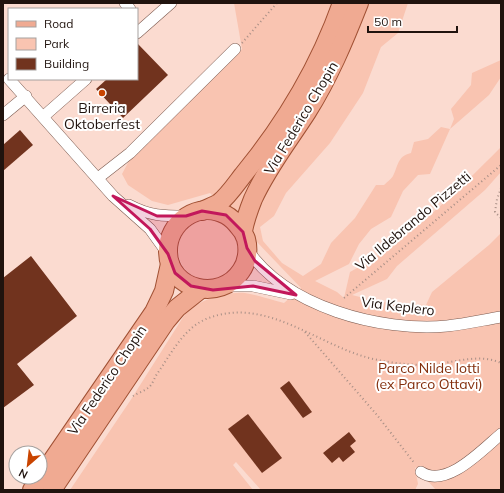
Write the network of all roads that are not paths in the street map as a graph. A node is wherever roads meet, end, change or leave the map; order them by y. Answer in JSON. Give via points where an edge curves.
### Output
{"nodes":[{"id":1,"x":171,"y":3,"type":"edge"},
{"id":2,"x":342,"y":3,"type":"edge"},
{"id":3,"x":359,"y":3,"type":"edge"},
{"id":4,"x":138,"y":33,"type":"edge"},
{"id":5,"x":234,"y":49,"type":"road end"},
{"id":6,"x":10,"y":80,"type":"edge"},
{"id":7,"x":85,"y":80,"type":"edge"},
{"id":8,"x":26,"y":96,"type":"junction"},
{"id":9,"x":3,"y":115,"type":"edge"},
{"id":10,"x":44,"y":116,"type":"junction"},
{"id":11,"x":98,"y":178,"type":"junction"},
{"id":12,"x":113,"y":196,"type":"junction"},
{"id":13,"x":194,"y":214,"type":"junction"},
{"id":14,"x":245,"y":240,"type":"junction"},
{"id":15,"x":169,"y":259,"type":"junction"},
{"id":16,"x":224,"y":286,"type":"junction"},
{"id":17,"x":201,"y":289,"type":"junction"},
{"id":18,"x":296,"y":294,"type":"junction"},
{"id":19,"x":500,"y":316,"type":"edge"},
{"id":20,"x":501,"y":434,"type":"edge"},
{"id":21,"x":421,"y":472,"type":"road end"},
{"id":22,"x":32,"y":490,"type":"edge"},
{"id":23,"x":52,"y":490,"type":"edge"}],
"edges":[{"from":1,"to":4,"type":"street"},
{"from":2,"to":13,"type":"main road","name":"Via Federico Chopin","via":[[317,62],[288,113],[254,162],[220,202]]},
{"from":3,"to":14,"type":"main road","name":"Via Federico Chopin","via":[[338,57],[256,191]]},
{"from":5,"to":11,"type":"street","via":[[130,153]]},
{"from":6,"to":8,"type":"street"},
{"from":7,"to":10,"type":"street"},
{"from":8,"to":9,"type":"street"},
{"from":8,"to":10,"type":"street"},
{"from":10,"to":11,"type":"street"},
{"from":11,"to":12,"type":"street"},
{"from":12,"to":13,"type":"street","via":[[143,212],[157,216]]},
{"from":12,"to":15,"type":"street","via":[[150,229]]},
{"from":13,"to":14,"type":"main road","via":[[215,211],[226,215],[236,222]]},
{"from":13,"to":15,"type":"main road","name":"Via Federico Chopin","via":[[178,223],[172,232],[168,243]]},
{"from":14,"to":16,"type":"main road","name":"Via Federico Chopin","via":[[246,260],[241,271],[234,280]]},
{"from":14,"to":18,"type":"street","via":[[263,269]]},
{"from":15,"to":17,"type":"main road","via":[[182,281]]},
{"from":15,"to":22,"type":"main road","name":"Via Federico Chopin","via":[[164,291],[154,312]]},
{"from":16,"to":17,"type":"main road","via":[[213,290]]},
{"from":16,"to":18,"type":"street","via":[[253,286]]},
{"from":17,"to":23,"type":"main road","name":"Via Federico Chopin","via":[[177,308],[166,321]]},
{"from":18,"to":19,"type":"street","name":"Via Keplero","via":[[344,314],[404,325],[447,326]]},
{"from":20,"to":21,"type":"street","via":[[463,465],[446,475],[435,478]]}]}
